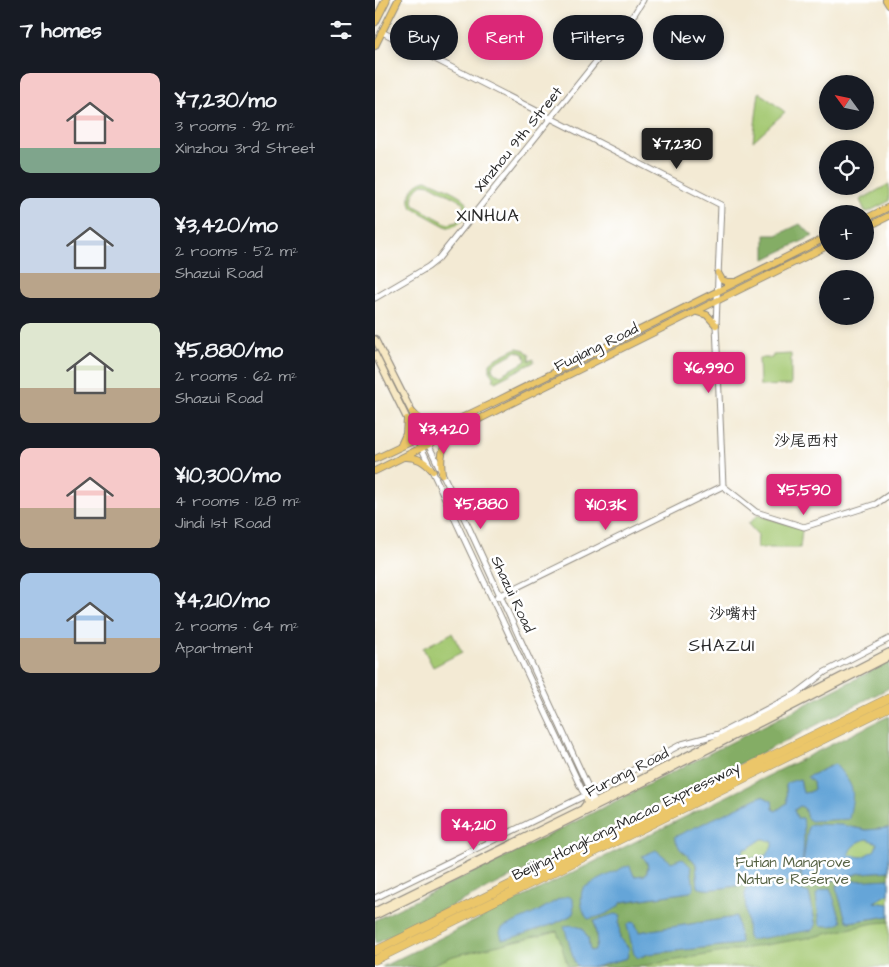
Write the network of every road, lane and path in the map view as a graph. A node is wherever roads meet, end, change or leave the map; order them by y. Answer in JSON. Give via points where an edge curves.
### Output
{"nodes":[{"id":1,"x":386,"y":0,"type":"edge"},
{"id":2,"x":396,"y":0,"type":"edge"},
{"id":3,"x":643,"y":0,"type":"edge"},
{"id":4,"x":886,"y":0,"type":"edge"},
{"id":5,"x":889,"y":5,"type":"edge"},
{"id":6,"x":375,"y":22,"type":"edge"},
{"id":7,"x":382,"y":32,"type":"junction"},
{"id":8,"x":375,"y":46,"type":"edge"},
{"id":9,"x":552,"y":117,"type":"junction"},
{"id":10,"x":889,"y":207,"type":"edge"},
{"id":11,"x":874,"y":214,"type":"edge"},
{"id":12,"x":889,"y":216,"type":"edge"},
{"id":13,"x":874,"y":224,"type":"edge"},
{"id":14,"x":819,"y":242,"type":"edge"},
{"id":15,"x":819,"y":250,"type":"edge"},
{"id":16,"x":718,"y":273,"type":"junction"},
{"id":17,"x":743,"y":280,"type":"junction"},
{"id":18,"x":717,"y":292,"type":"junction"},
{"id":19,"x":375,"y":298,"type":"edge"},
{"id":20,"x":717,"y":301,"type":"junction"},
{"id":21,"x":695,"y":312,"type":"junction"},
{"id":22,"x":665,"y":318,"type":"junction"},
{"id":23,"x":669,"y":325,"type":"junction"},
{"id":24,"x":716,"y":325,"type":"junction"},
{"id":25,"x":375,"y":339,"type":"edge"},
{"id":26,"x":375,"y":354,"type":"edge"},
{"id":27,"x":412,"y":412,"type":"junction"},
{"id":28,"x":407,"y":418,"type":"junction"},
{"id":29,"x":454,"y":422,"type":"junction"},
{"id":30,"x":459,"y":429,"type":"junction"},
{"id":31,"x":424,"y":436,"type":"junction"},
{"id":32,"x":417,"y":439,"type":"junction"},
{"id":33,"x":428,"y":444,"type":"junction"},
{"id":34,"x":421,"y":447,"type":"junction"},
{"id":35,"x":396,"y":449,"type":"junction"},
{"id":36,"x":403,"y":457,"type":"junction"},
{"id":37,"x":375,"y":460,"type":"edge"},
{"id":38,"x":375,"y":470,"type":"edge"},
{"id":39,"x":433,"y":471,"type":"junction"},
{"id":40,"x":442,"y":474,"type":"junction"},
{"id":41,"x":723,"y":486,"type":"junction"},
{"id":42,"x":889,"y":495,"type":"edge"},
{"id":43,"x":499,"y":596,"type":"junction"},
{"id":44,"x":492,"y":600,"type":"junction"},
{"id":45,"x":889,"y":639,"type":"edge"},
{"id":46,"x":889,"y":652,"type":"edge"},
{"id":47,"x":889,"y":657,"type":"edge"},
{"id":48,"x":796,"y":694,"type":"junction"},
{"id":49,"x":805,"y":695,"type":"junction"},
{"id":50,"x":889,"y":698,"type":"edge"},
{"id":51,"x":789,"y":703,"type":"junction"},
{"id":52,"x":889,"y":706,"type":"edge"},
{"id":53,"x":585,"y":777,"type":"junction"},
{"id":54,"x":579,"y":783,"type":"junction"},
{"id":55,"x":603,"y":786,"type":"junction"},
{"id":56,"x":591,"y":792,"type":"junction"},
{"id":57,"x":586,"y":796,"type":"junction"},
{"id":58,"x":573,"y":801,"type":"junction"},
{"id":59,"x":595,"y":805,"type":"junction"},
{"id":60,"x":581,"y":810,"type":"junction"},
{"id":61,"x":375,"y":898,"type":"edge"},
{"id":62,"x":375,"y":911,"type":"edge"},
{"id":63,"x":375,"y":916,"type":"edge"},
{"id":64,"x":375,"y":950,"type":"edge"},
{"id":65,"x":375,"y":960,"type":"edge"}],
"edges":[{"from":1,"to":6,"type":"highway"},
{"from":2,"to":7,"type":"main road"},
{"from":3,"to":9,"type":"street","name":"Xinzhou 9th Street"},
{"from":4,"to":5,"type":"main road"},
{"from":7,"to":8,"type":"main road"},
{"from":7,"to":9,"type":"street"},
{"from":9,"to":16,"type":"street","via":[[721,205]]},
{"from":9,"to":19,"type":"street","name":"Xinzhou 9th Street","via":[[437,259]]},
{"from":10,"to":11,"type":"main road"},
{"from":12,"to":13,"type":"main road"},
{"from":14,"to":17,"type":"main road","name":"Fuqiang Road"},
{"from":15,"to":20,"type":"main road","name":"Fuqiang Road"},
{"from":16,"to":17,"type":"main road","via":[[724,282]]},
{"from":16,"to":18,"type":"street"},
{"from":17,"to":18,"type":"main road","name":"Fuqiang Road"},
{"from":18,"to":20,"type":"street"},
{"from":18,"to":22,"type":"main road","name":"Fuqiang Road"},
{"from":20,"to":21,"type":"main road","name":"Fuqiang Road"},
{"from":20,"to":24,"type":"street"},
{"from":21,"to":23,"type":"main road","name":"Fuqiang Road"},
{"from":21,"to":24,"type":"main road","via":[[707,315]]},
{"from":22,"to":23,"type":"main road"},
{"from":22,"to":29,"type":"main road","name":"Fuqiang Road"},
{"from":23,"to":30,"type":"main road","name":"Fuqiang Road"},
{"from":24,"to":41,"type":"street"},
{"from":25,"to":27,"type":"main road","name":"Shazui Road"},
{"from":26,"to":28,"type":"main road","name":"Shazui Road"},
{"from":27,"to":29,"type":"main road","via":[[423,422],[433,425]]},
{"from":27,"to":31,"type":"main road","name":"Shazui Road"},
{"from":28,"to":32,"type":"main road","name":"Shazui Road"},
{"from":28,"to":35,"type":"main road","via":[[405,438]]},
{"from":29,"to":31,"type":"main road","name":"Fuqiang Road"},
{"from":30,"to":33,"type":"main road","name":"Fuqiang Road"},
{"from":30,"to":40,"type":"main road","via":[[442,450]]},
{"from":31,"to":32,"type":"main road","name":"Fuqiang Road"},
{"from":31,"to":33,"type":"main road","name":"Shazui Road"},
{"from":32,"to":34,"type":"main road","name":"Shazui Road"},
{"from":32,"to":35,"type":"main road","name":"Fuqiang Road"},
{"from":33,"to":34,"type":"main road","name":"Fuqiang Road"},
{"from":33,"to":40,"type":"street","name":"Shazui Road"},
{"from":34,"to":36,"type":"main road","name":"Fuqiang Road"},
{"from":34,"to":39,"type":"street","name":"Shazui Road"},
{"from":35,"to":37,"type":"main road","name":"Fuqiang Road"},
{"from":36,"to":38,"type":"main road","name":"Fuqiang Road"},
{"from":36,"to":39,"type":"main road","via":[[422,460]]},
{"from":39,"to":44,"type":"street","name":"Shazui Road"},
{"from":40,"to":43,"type":"street","name":"Shazui Road"},
{"from":41,"to":42,"type":"street","via":[[756,512],[804,527],[876,504]]},
{"from":41,"to":43,"type":"street"},
{"from":43,"to":44,"type":"street"},
{"from":43,"to":53,"type":"street","name":"Shazui Road"},
{"from":44,"to":54,"type":"street","name":"Shazui Road"},
{"from":45,"to":48,"type":"street","via":[[825,672]]},
{"from":46,"to":49,"type":"main road","name":"Furong Road"},
{"from":47,"to":59,"type":"main road","name":"Furong Road"},
{"from":48,"to":49,"type":"main road"},
{"from":48,"to":51,"type":"main road"},
{"from":48,"to":55,"type":"street","via":[[719,734],[682,744]]},
{"from":49,"to":51,"type":"main road","name":"Furong Road"},
{"from":50,"to":64,"type":"highway","name":"Beijing-Hongkong-Macao Expressway"},
{"from":51,"to":59,"type":"main road","name":"Furong Road"},
{"from":52,"to":65,"type":"highway","name":"Beijing-Hongkong-Macao Expressway"},
{"from":53,"to":55,"type":"street","via":[[594,785]]},
{"from":53,"to":56,"type":"street","name":"Shazui Road"},
{"from":54,"to":57,"type":"street","name":"Shazui Road"},
{"from":54,"to":58,"type":"street"},
{"from":55,"to":56,"type":"street"},
{"from":56,"to":57,"type":"street"},
{"from":56,"to":59,"type":"street","name":"Shazui Road"},
{"from":57,"to":58,"type":"street"},
{"from":57,"to":59,"type":"street","name":"Shazui Road"},
{"from":57,"to":60,"type":"main road","via":[[586,804]]},
{"from":58,"to":61,"type":"street"},
{"from":59,"to":60,"type":"main road","name":"Furong Road"},
{"from":59,"to":63,"type":"main road","name":"Furong Road"},
{"from":60,"to":62,"type":"main road","name":"Furong Road"}]}
